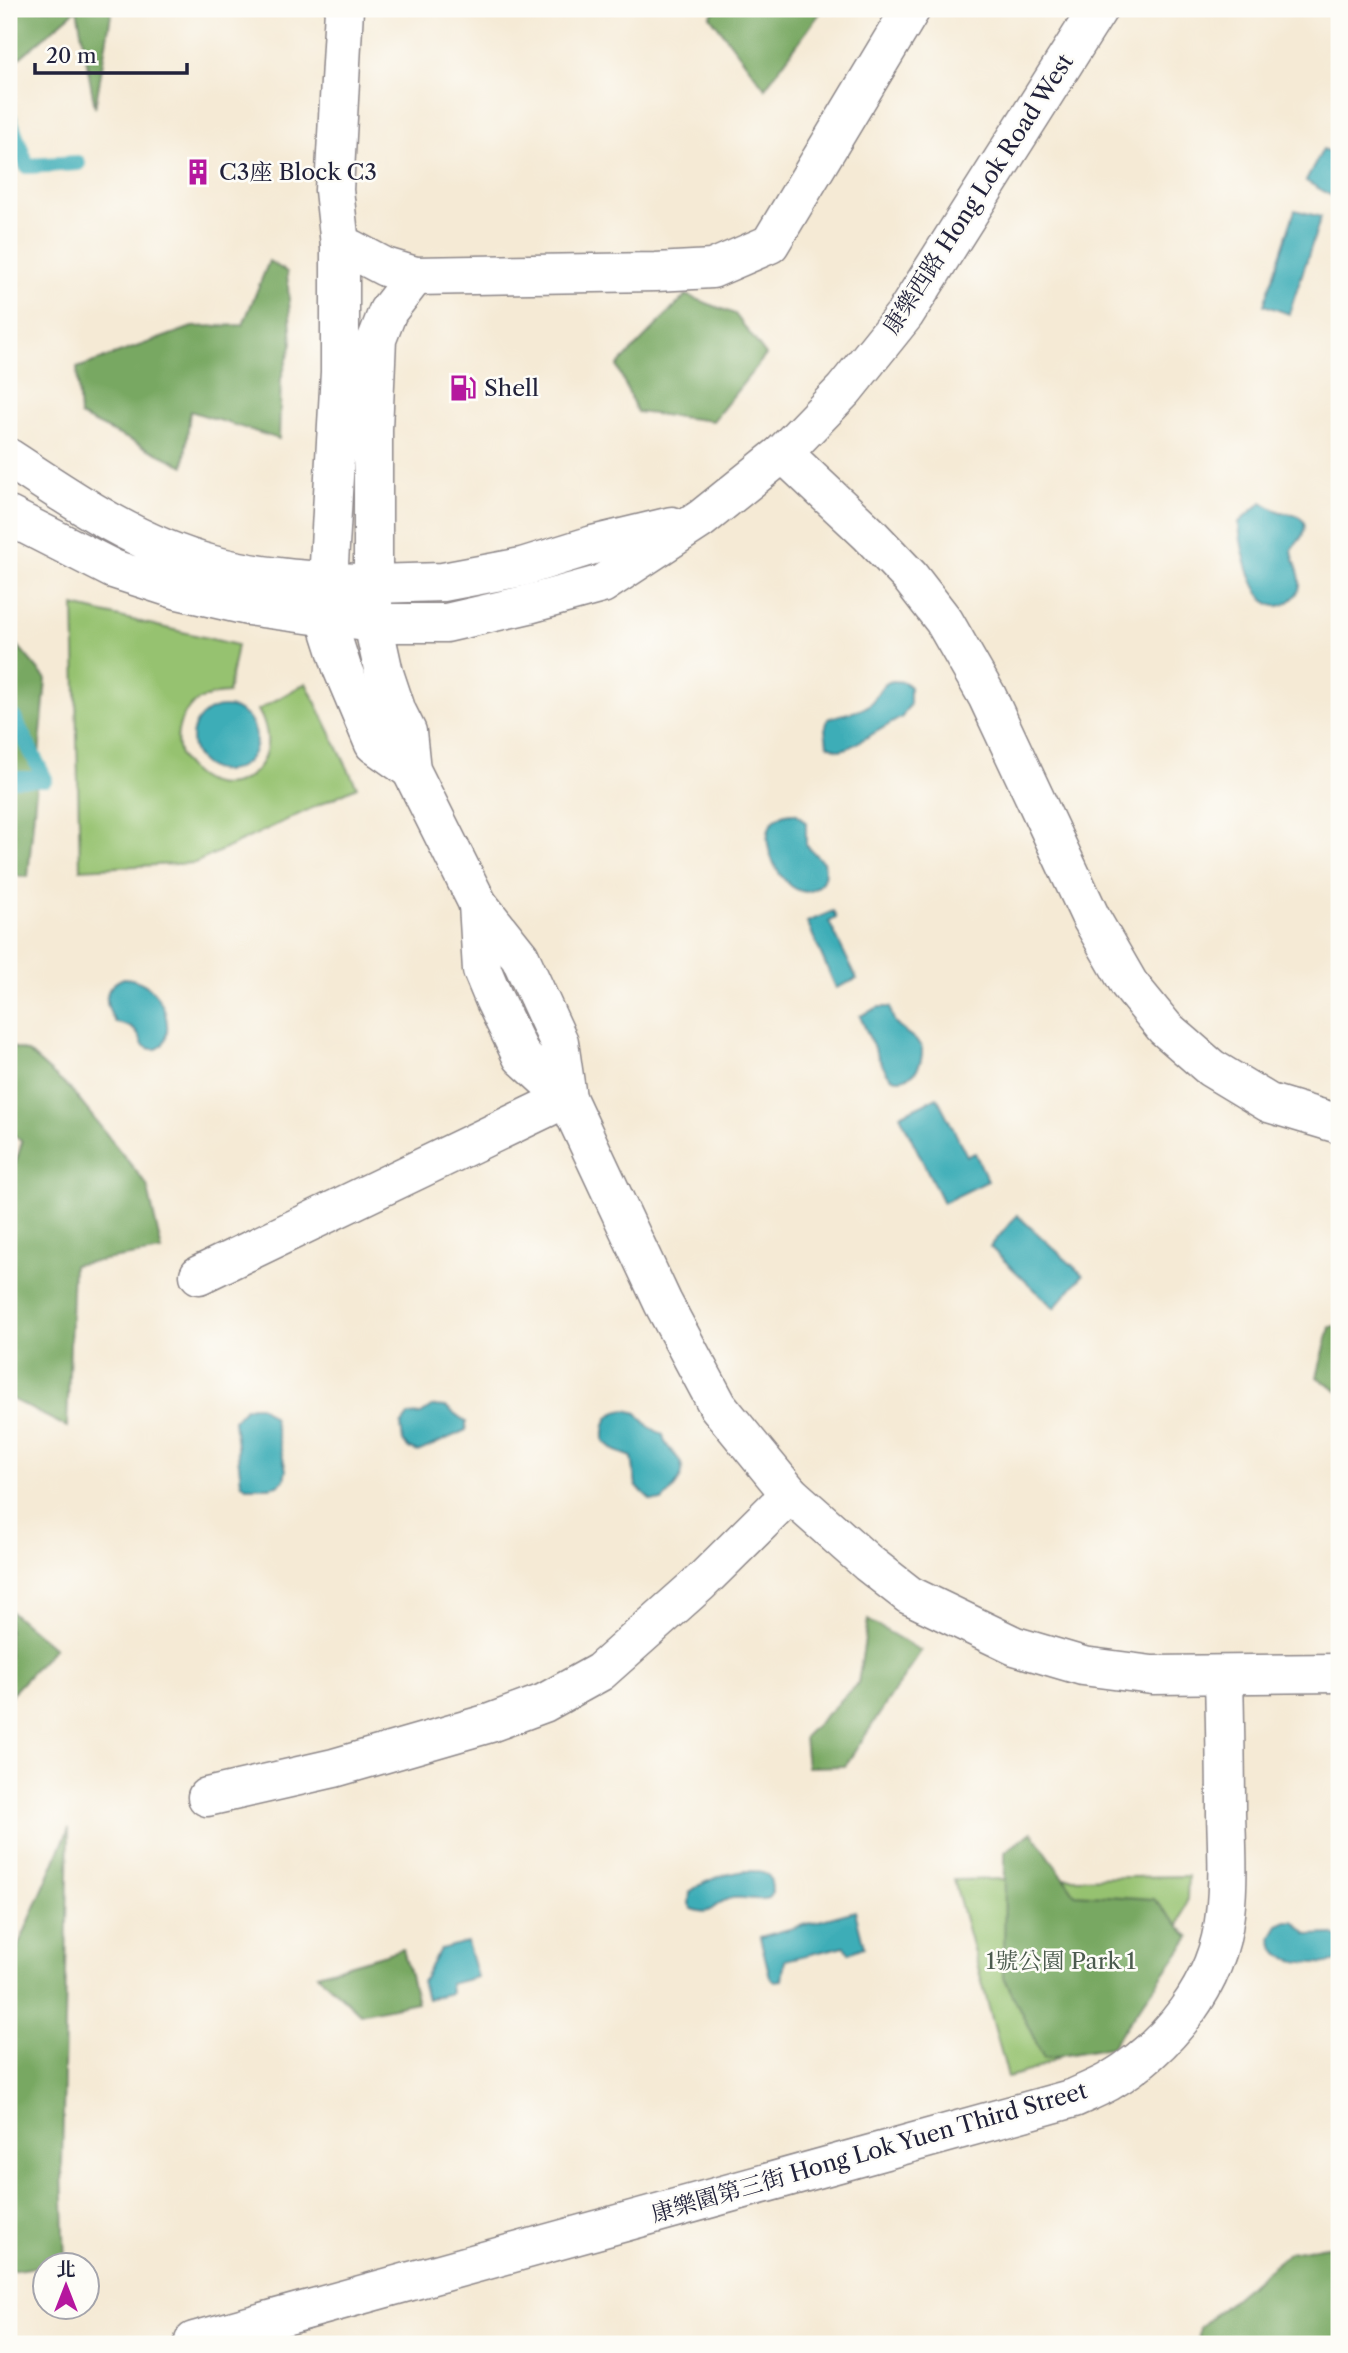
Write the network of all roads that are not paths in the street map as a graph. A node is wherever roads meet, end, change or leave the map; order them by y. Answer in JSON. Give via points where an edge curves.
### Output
{"nodes":[{"id":1,"x":344,"y":9,"type":"edge"},
{"id":2,"x":911,"y":9,"type":"edge"},
{"id":3,"x":1098,"y":9,"type":"edge"},
{"id":4,"x":340,"y":245,"type":"junction"},
{"id":5,"x":415,"y":276,"type":"junction"},
{"id":6,"x":783,"y":453,"type":"junction"},
{"id":7,"x":9,"y":458,"type":"edge"},
{"id":8,"x":9,"y":516,"type":"edge"},
{"id":9,"x":701,"y":519,"type":"junction"},
{"id":10,"x":373,"y":584,"type":"junction"},
{"id":11,"x":326,"y":598,"type":"junction"},
{"id":12,"x":373,"y":622,"type":"junction"},
{"id":13,"x":411,"y":770,"type":"junction"},
{"id":14,"x":567,"y":1098,"type":"junction"},
{"id":15,"x":1339,"y":1124,"type":"edge"},
{"id":16,"x":199,"y":1275,"type":"dead end"},
{"id":17,"x":790,"y":1494,"type":"junction"},
{"id":18,"x":1339,"y":1673,"type":"edge"},
{"id":19,"x":1224,"y":1675,"type":"junction"},
{"id":20,"x":207,"y":1797,"type":"dead end"},
{"id":21,"x":194,"y":2341,"type":"dead end"}],
"edges":[{"from":1,"to":4,"type":"street","via":[[334,190]]},
{"from":2,"to":5,"type":"street","via":[[770,244],[712,269]]},
{"from":3,"to":6,"type":"street","name":"康樂西路 Hong Lok Road West","via":[[905,314],[844,390]]},
{"from":4,"to":5,"type":"street","via":[[384,267]]},
{"from":4,"to":11,"type":"street","via":[[340,372]]},
{"from":5,"to":10,"type":"street","via":[[388,312],[377,339]]},
{"from":6,"to":9,"type":"street","name":"康樂西路 Hong Lok Road West"},
{"from":6,"to":15,"type":"street","via":[[877,542],[944,621],[986,696],[1091,918],[1129,984],[1165,1028],[1211,1068],[1269,1103]]},
{"from":7,"to":11,"type":"street","via":[[164,548]]},
{"from":8,"to":11,"type":"street","via":[[113,569],[178,590],[248,606]]},
{"from":9,"to":10,"type":"street","name":"康樂西路 Hong Lok Road West","via":[[522,568],[443,582]]},
{"from":9,"to":12,"type":"street","name":"康樂西路 Hong Lok Road West","via":[[602,584],[446,622]]},
{"from":10,"to":11,"type":"street","name":"康樂西路 Hong Lok Road West"},
{"from":10,"to":12,"type":"street"},
{"from":11,"to":12,"type":"street","name":"康樂西路 Hong Lok Road West"},
{"from":11,"to":13,"type":"street","via":[[342,668],[374,744]]},
{"from":12,"to":13,"type":"street","via":[[384,673],[407,732]]},
{"from":13,"to":14,"type":"street","via":[[478,904],[482,970],[522,1058]]},
{"from":14,"to":16,"type":"street"},
{"from":14,"to":17,"type":"street","via":[[663,1303],[718,1406]]},
{"from":17,"to":19,"type":"street","via":[[909,1595],[1015,1646],[1083,1666],[1152,1675]]},
{"from":17,"to":20,"type":"street","via":[[701,1583],[600,1672],[544,1703],[334,1768]]},
{"from":18,"to":19,"type":"street"},
{"from":19,"to":21,"type":"street","name":"康樂園第三街 Hong Lok Yuen Third Street","via":[[1225,1917],[1214,1962],[1201,1990],[1180,2022],[1135,2065],[1074,2098]]}]}
